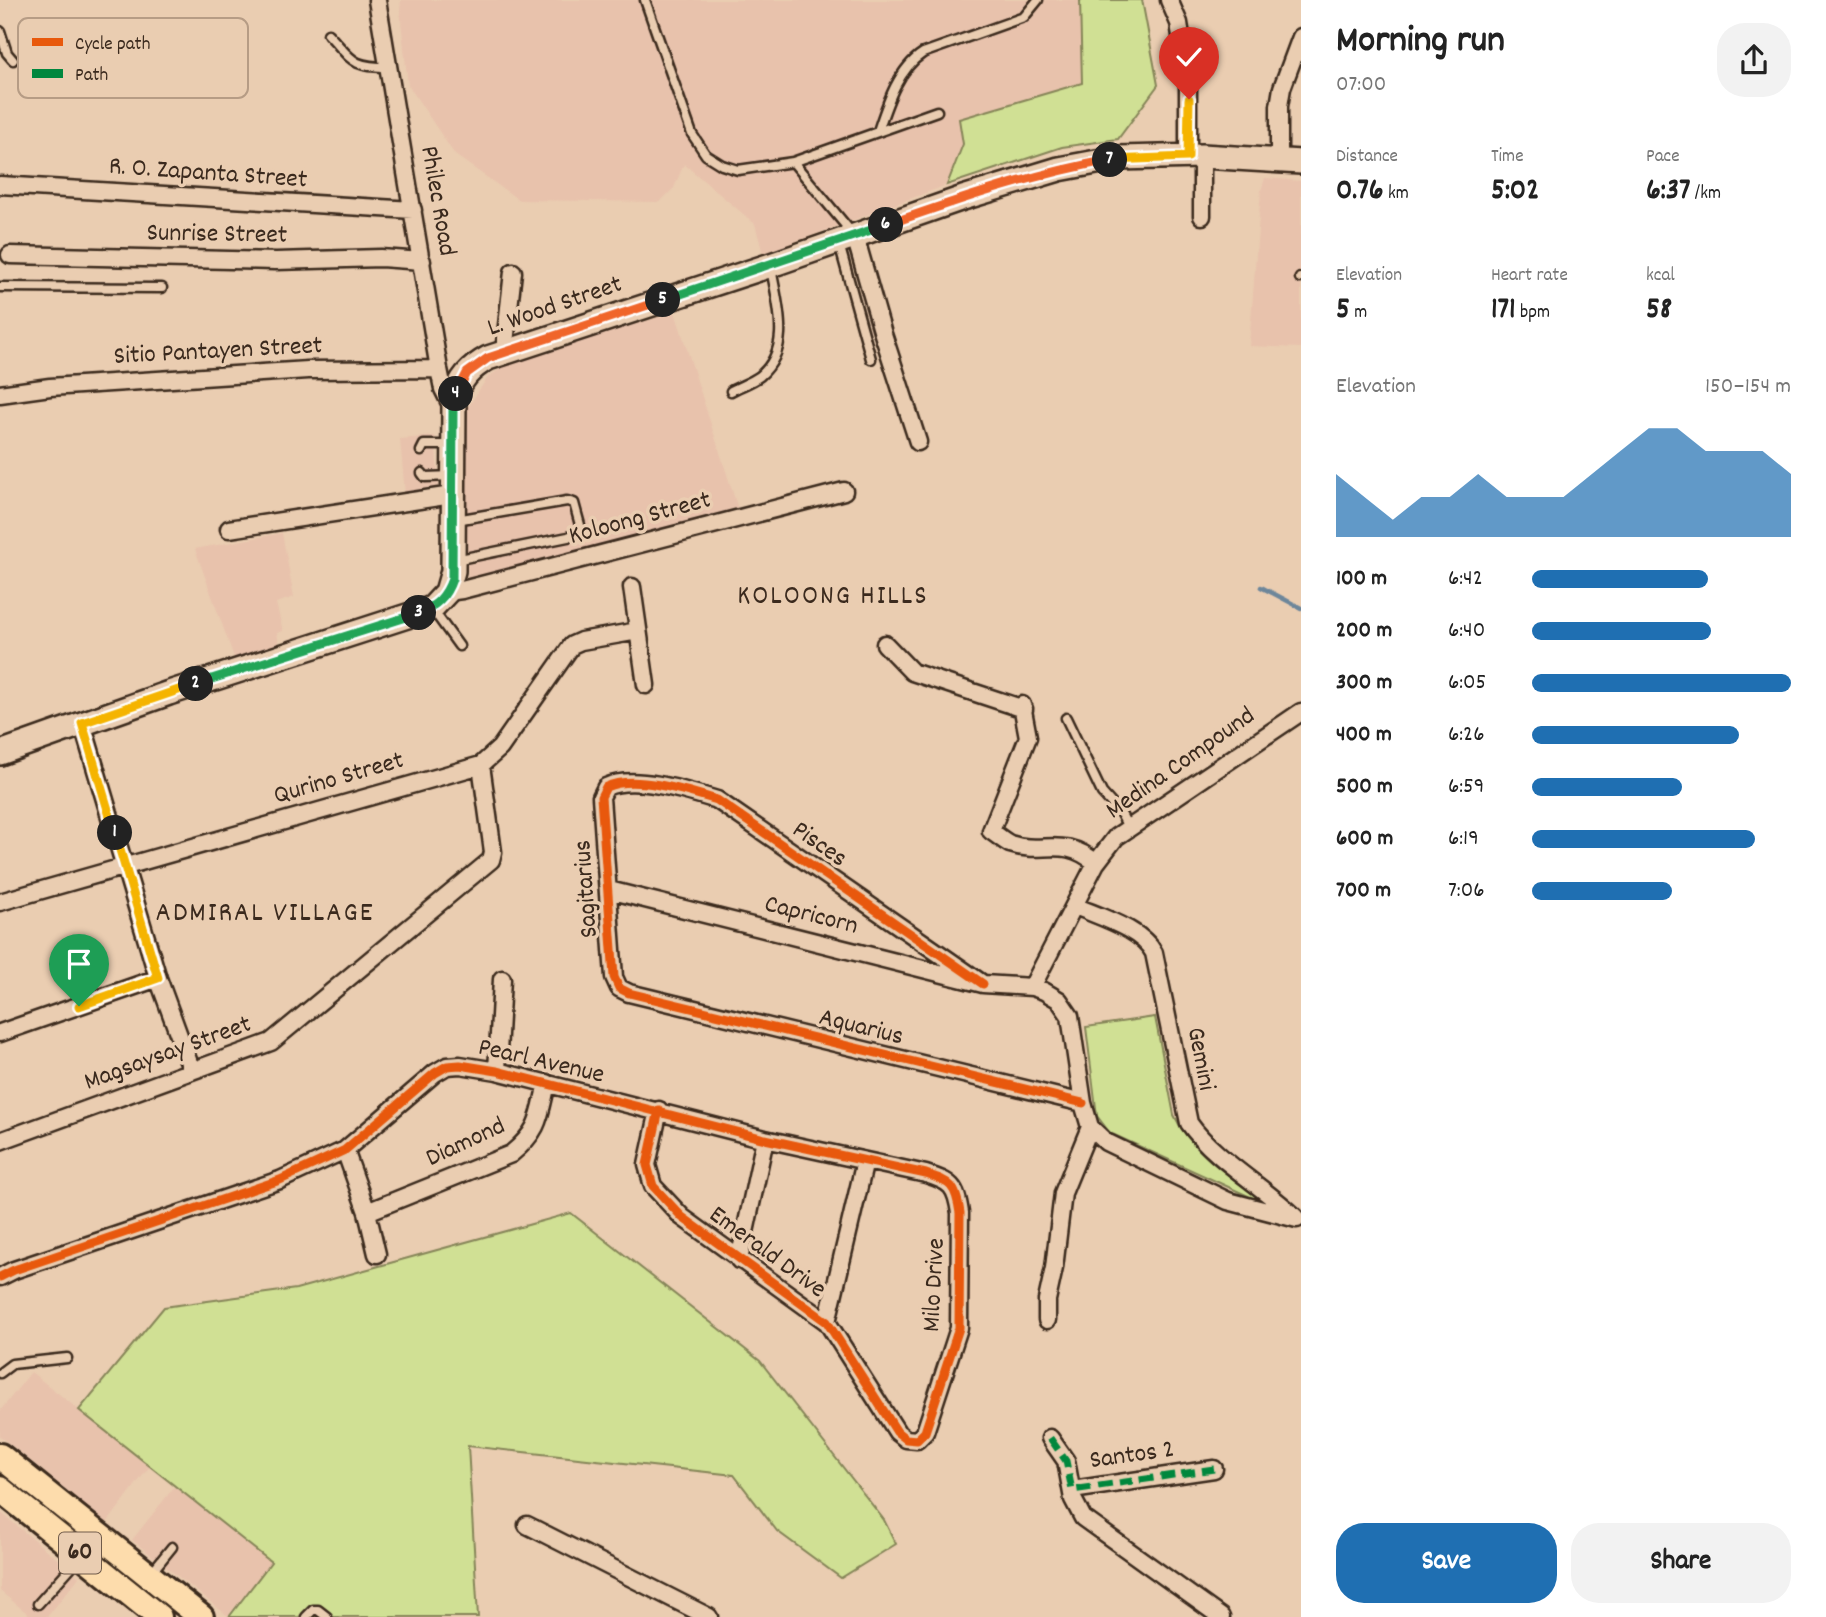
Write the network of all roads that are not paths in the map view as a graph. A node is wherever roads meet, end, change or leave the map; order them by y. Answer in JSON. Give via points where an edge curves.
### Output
{"nodes":[{"id":1,"x":377,"y":0,"type":"edge"},
{"id":2,"x":645,"y":0,"type":"edge"},
{"id":3,"x":1038,"y":0,"type":"edge"},
{"id":4,"x":1169,"y":0,"type":"edge"},
{"id":5,"x":0,"y":31,"type":"edge"},
{"id":6,"x":328,"y":34,"type":"dead end"},
{"id":7,"x":1301,"y":37,"type":"edge"},
{"id":8,"x":13,"y":61,"type":"dead end"},
{"id":9,"x":389,"y":67,"type":"junction"},
{"id":10,"x":937,"y":111,"type":"dead end"},
{"id":11,"x":878,"y":131,"type":"junction"},
{"id":12,"x":1193,"y":154,"type":"junction"},
{"id":13,"x":1290,"y":161,"type":"edge"},
{"id":14,"x":793,"y":162,"type":"junction"},
{"id":15,"x":0,"y":185,"type":"edge"},
{"id":16,"x":413,"y":209,"type":"junction"},
{"id":17,"x":1202,"y":216,"type":"dead end"},
{"id":18,"x":847,"y":239,"type":"junction"},
{"id":19,"x":10,"y":255,"type":"dead end"},
{"id":20,"x":422,"y":261,"type":"junction"},
{"id":21,"x":771,"y":265,"type":"junction"},
{"id":22,"x":513,"y":272,"type":"dead end"},
{"id":23,"x":0,"y":286,"type":"edge"},
{"id":24,"x":162,"y":288,"type":"dead end"},
{"id":25,"x":504,"y":352,"type":"junction"},
{"id":26,"x":871,"y":359,"type":"dead end"},
{"id":27,"x":439,"y":369,"type":"junction"},
{"id":28,"x":731,"y":391,"type":"dead end"},
{"id":29,"x":0,"y":394,"type":"edge"},
{"id":30,"x":453,"y":409,"type":"junction"},
{"id":31,"x":918,"y":442,"type":"dead end"},
{"id":32,"x":453,"y":445,"type":"junction"},
{"id":33,"x":421,"y":451,"type":"dead end"},
{"id":34,"x":422,"y":473,"type":"dead end"},
{"id":35,"x":452,"y":485,"type":"junction"},
{"id":36,"x":844,"y":491,"type":"dead end"},
{"id":37,"x":453,"y":520,"type":"junction"},
{"id":38,"x":229,"y":529,"type":"dead end"},
{"id":39,"x":453,"y":561,"type":"junction"},
{"id":40,"x":632,"y":587,"type":"dead end"},
{"id":41,"x":439,"y":600,"type":"junction"},
{"id":42,"x":638,"y":631,"type":"junction"},
{"id":43,"x":885,"y":644,"type":"dead end"},
{"id":44,"x":459,"y":646,"type":"dead end"},
{"id":45,"x":646,"y":685,"type":"dead end"},
{"id":46,"x":1301,"y":712,"type":"edge"},
{"id":47,"x":1066,"y":718,"type":"dead end"},
{"id":48,"x":82,"y":723,"type":"junction"},
{"id":49,"x":0,"y":753,"type":"edge"},
{"id":50,"x":481,"y":765,"type":"junction"},
{"id":51,"x":615,"y":783,"type":"joint"},
{"id":52,"x":1128,"y":827,"type":"junction"},
{"id":53,"x":1096,"y":863,"type":"junction"},
{"id":54,"x":125,"y":865,"type":"junction"},
{"id":55,"x":609,"y":890,"type":"junction"},
{"id":56,"x":0,"y":902,"type":"edge"},
{"id":57,"x":1075,"y":906,"type":"junction"},
{"id":58,"x":158,"y":978,"type":"junction"},
{"id":59,"x":502,"y":979,"type":"dead end"},
{"id":60,"x":983,"y":984,"type":"junction"},
{"id":61,"x":1032,"y":988,"type":"junction"},
{"id":62,"x":629,"y":993,"type":"joint"},
{"id":63,"x":0,"y":1033,"type":"edge"},
{"id":64,"x":192,"y":1071,"type":"junction"},
{"id":65,"x":497,"y":1071,"type":"junction"},
{"id":66,"x":547,"y":1083,"type":"junction"},
{"id":67,"x":1083,"y":1103,"type":"junction"},
{"id":68,"x":659,"y":1110,"type":"junction"},
{"id":69,"x":1090,"y":1128,"type":"junction"},
{"id":70,"x":765,"y":1139,"type":"junction"},
{"id":71,"x":0,"y":1141,"type":"edge"},
{"id":72,"x":345,"y":1150,"type":"junction"},
{"id":73,"x":865,"y":1161,"type":"junction"},
{"id":74,"x":948,"y":1181,"type":"joint"},
{"id":75,"x":367,"y":1212,"type":"junction"},
{"id":76,"x":1299,"y":1221,"type":"edge"},
{"id":77,"x":377,"y":1254,"type":"dead end"},
{"id":78,"x":739,"y":1260,"type":"junction"},
{"id":79,"x":0,"y":1277,"type":"edge"},
{"id":80,"x":1046,"y":1320,"type":"dead end"},
{"id":81,"x":827,"y":1322,"type":"junction"},
{"id":82,"x":67,"y":1358,"type":"dead end"},
{"id":83,"x":0,"y":1373,"type":"edge"},
{"id":84,"x":925,"y":1432,"type":"joint"},
{"id":85,"x":1050,"y":1438,"type":"dead end"},
{"id":86,"x":1,"y":1457,"type":"edge"},
{"id":87,"x":1214,"y":1469,"type":"dead end"},
{"id":88,"x":0,"y":1489,"type":"edge"},
{"id":89,"x":1072,"y":1490,"type":"junction"},
{"id":90,"x":527,"y":1525,"type":"dead end"},
{"id":91,"x":172,"y":1547,"type":"dead end"},
{"id":92,"x":82,"y":1555,"type":"junction"},
{"id":93,"x":149,"y":1576,"type":"junction"},
{"id":94,"x":38,"y":1604,"type":"dead end"},
{"id":95,"x":159,"y":1617,"type":"edge"},
{"id":96,"x":201,"y":1617,"type":"edge"},
{"id":97,"x":306,"y":1617,"type":"edge"},
{"id":98,"x":327,"y":1617,"type":"edge"},
{"id":99,"x":709,"y":1617,"type":"edge"},
{"id":100,"x":1221,"y":1617,"type":"edge"}],
"edges":[{"from":1,"to":9,"type":"street","name":"Philec Road"},
{"from":2,"to":14,"type":"lane","via":[[692,134],[706,155],[738,170]]},
{"from":3,"to":11,"type":"lane","via":[[1024,17],[923,53],[910,62]]},
{"from":4,"to":12,"type":"street","via":[[1180,23]]},
{"from":5,"to":8,"type":"lane"},
{"from":6,"to":9,"type":"lane","via":[[350,60],[362,66]]},
{"from":7,"to":13,"type":"street","via":[[1280,97]]},
{"from":9,"to":16,"type":"street","name":"Philec Road"},
{"from":10,"to":11,"type":"lane"},
{"from":11,"to":14,"type":"lane"},
{"from":12,"to":13,"type":"main road","name":"L. Wood Street"},
{"from":12,"to":17,"type":"street"},
{"from":12,"to":18,"type":"main road","name":"L. Wood Street","via":[[1059,169]]},
{"from":14,"to":18,"type":"lane"},
{"from":15,"to":16,"type":"street","name":"R. O. Zapanta Street"},
{"from":16,"to":20,"type":"street","name":"Philec Road"},
{"from":18,"to":21,"type":"main road","name":"L. Wood Street"},
{"from":18,"to":26,"type":"lane"},
{"from":18,"to":31,"type":"street"},
{"from":19,"to":20,"type":"street","name":"Sunrise Street"},
{"from":20,"to":27,"type":"street","name":"Philec Road"},
{"from":21,"to":25,"type":"main road","name":"L. Wood Street"},
{"from":21,"to":28,"type":"lane","via":[[782,335],[776,355],[760,376]]},
{"from":22,"to":25,"type":"street"},
{"from":23,"to":24,"type":"lane"},
{"from":25,"to":30,"type":"main road","name":"L. Wood Street","via":[[467,373]]},
{"from":27,"to":29,"type":"street","name":"Sitio Pantayen Street","via":[[308,370]]},
{"from":27,"to":30,"type":"street","name":"Philec Road"},
{"from":30,"to":32,"type":"main road","name":"L. Wood Street"},
{"from":32,"to":33,"type":"lane","via":[[424,445]]},
{"from":32,"to":35,"type":"main road","name":"L. Wood Street"},
{"from":34,"to":35,"type":"lane"},
{"from":35,"to":37,"type":"main road","name":"L. Wood Street"},
{"from":35,"to":38,"type":"street"},
{"from":36,"to":41,"type":"street","name":"Koloong Street","via":[[462,590]]},
{"from":37,"to":39,"type":"main road","name":"L. Wood Street"},
{"from":37,"to":39,"type":"lane","via":[[567,501],[574,503],[580,525],[578,533],[568,537]]},
{"from":39,"to":41,"type":"main road","name":"L. Wood Street","via":[[452,579]]},
{"from":40,"to":42,"type":"street"},
{"from":41,"to":44,"type":"lane"},
{"from":41,"to":48,"type":"main road"},
{"from":42,"to":45,"type":"street"},
{"from":42,"to":50,"type":"street","name":"Qurino Street","via":[[572,645],[500,748]]},
{"from":43,"to":53,"type":"street","via":[[912,672],[1023,707],[1028,737],[991,831],[1009,844],[1063,846]]},
{"from":46,"to":52,"type":"street","name":"Medina Compound"},
{"from":47,"to":52,"type":"lane","via":[[1102,793]]},
{"from":48,"to":49,"type":"main road"},
{"from":48,"to":54,"type":"street"},
{"from":50,"to":54,"type":"street","name":"Qurino Street"},
{"from":50,"to":64,"type":"street","name":"Magsaysay Street","via":[[491,860],[271,1042]]},
{"from":51,"to":55,"type":"street","name":"Sagitarius","via":[[606,787],[601,797]]},
{"from":51,"to":60,"type":"street","name":"Pisces","via":[[672,786],[717,800]]},
{"from":52,"to":53,"type":"street","name":"Medina Compound"},
{"from":53,"to":57,"type":"street"},
{"from":54,"to":56,"type":"street","name":"Qurino Street"},
{"from":54,"to":58,"type":"street"},
{"from":55,"to":60,"type":"street","name":"Capricorn"},
{"from":55,"to":62,"type":"street","name":"Sagitarius","via":[[614,977],[619,988]]},
{"from":57,"to":61,"type":"street"},
{"from":57,"to":76,"type":"street","name":"Gemini","via":[[1142,936],[1151,946],[1189,1123],[1200,1139]]},
{"from":58,"to":63,"type":"street"},
{"from":58,"to":64,"type":"street"},
{"from":59,"to":65,"type":"street"},
{"from":60,"to":61,"type":"street","name":"Capricorn"},
{"from":61,"to":67,"type":"street","name":"Capricorn","via":[[1059,1000],[1070,1016]]},
{"from":62,"to":67,"type":"street","name":"Aquarius"},
{"from":64,"to":71,"type":"street","name":"Magsaysay Street"},
{"from":65,"to":66,"type":"street","name":"Pearl Avenue"},
{"from":65,"to":72,"type":"street","name":"Pearl Avenue","via":[[447,1066]]},
{"from":66,"to":68,"type":"street","name":"Pearl Avenue"},
{"from":66,"to":75,"type":"street","name":"Diamond","via":[[537,1127],[512,1154]]},
{"from":67,"to":69,"type":"street"},
{"from":68,"to":70,"type":"street","name":"Pearl Avenue"},
{"from":68,"to":78,"type":"street","name":"Emerald Drive","via":[[647,1165],[653,1186],[682,1217]]},
{"from":69,"to":76,"type":"street","via":[[1106,1142],[1228,1200]]},
{"from":69,"to":80,"type":"street","via":[[1063,1193]]},
{"from":70,"to":73,"type":"street","name":"Pearl Avenue"},
{"from":70,"to":78,"type":"street"},
{"from":72,"to":75,"type":"street"},
{"from":72,"to":79,"type":"street","name":"Pearl Avenue","via":[[280,1180]]},
{"from":73,"to":74,"type":"street","name":"Pearl Avenue"},
{"from":73,"to":81,"type":"street"},
{"from":74,"to":84,"type":"street","name":"Milo Drive","via":[[957,1195],[960,1213],[959,1328]]},
{"from":75,"to":77,"type":"street"},
{"from":78,"to":81,"type":"street","name":"Emerald Drive"},
{"from":81,"to":84,"type":"street","name":"Emerald Drive","via":[[897,1432],[916,1440]]},
{"from":82,"to":83,"type":"lane","via":[[12,1364]]},
{"from":85,"to":89,"type":"street","name":"Santos 2","via":[[1066,1461]]},
{"from":86,"to":93,"type":"main road","number":"60"},
{"from":87,"to":89,"type":"street","name":"Santos 2"},
{"from":88,"to":92,"type":"main road","number":"60"},
{"from":89,"to":100,"type":"street","via":[[1083,1518]]},
{"from":90,"to":99,"type":"street"},
{"from":91,"to":93,"type":"lane"},
{"from":92,"to":94,"type":"lane"},
{"from":92,"to":95,"type":"main road","number":"60"},
{"from":93,"to":96,"type":"main road","number":"60"},
{"from":97,"to":98,"type":"lane","via":[[318,1610]]}]}
